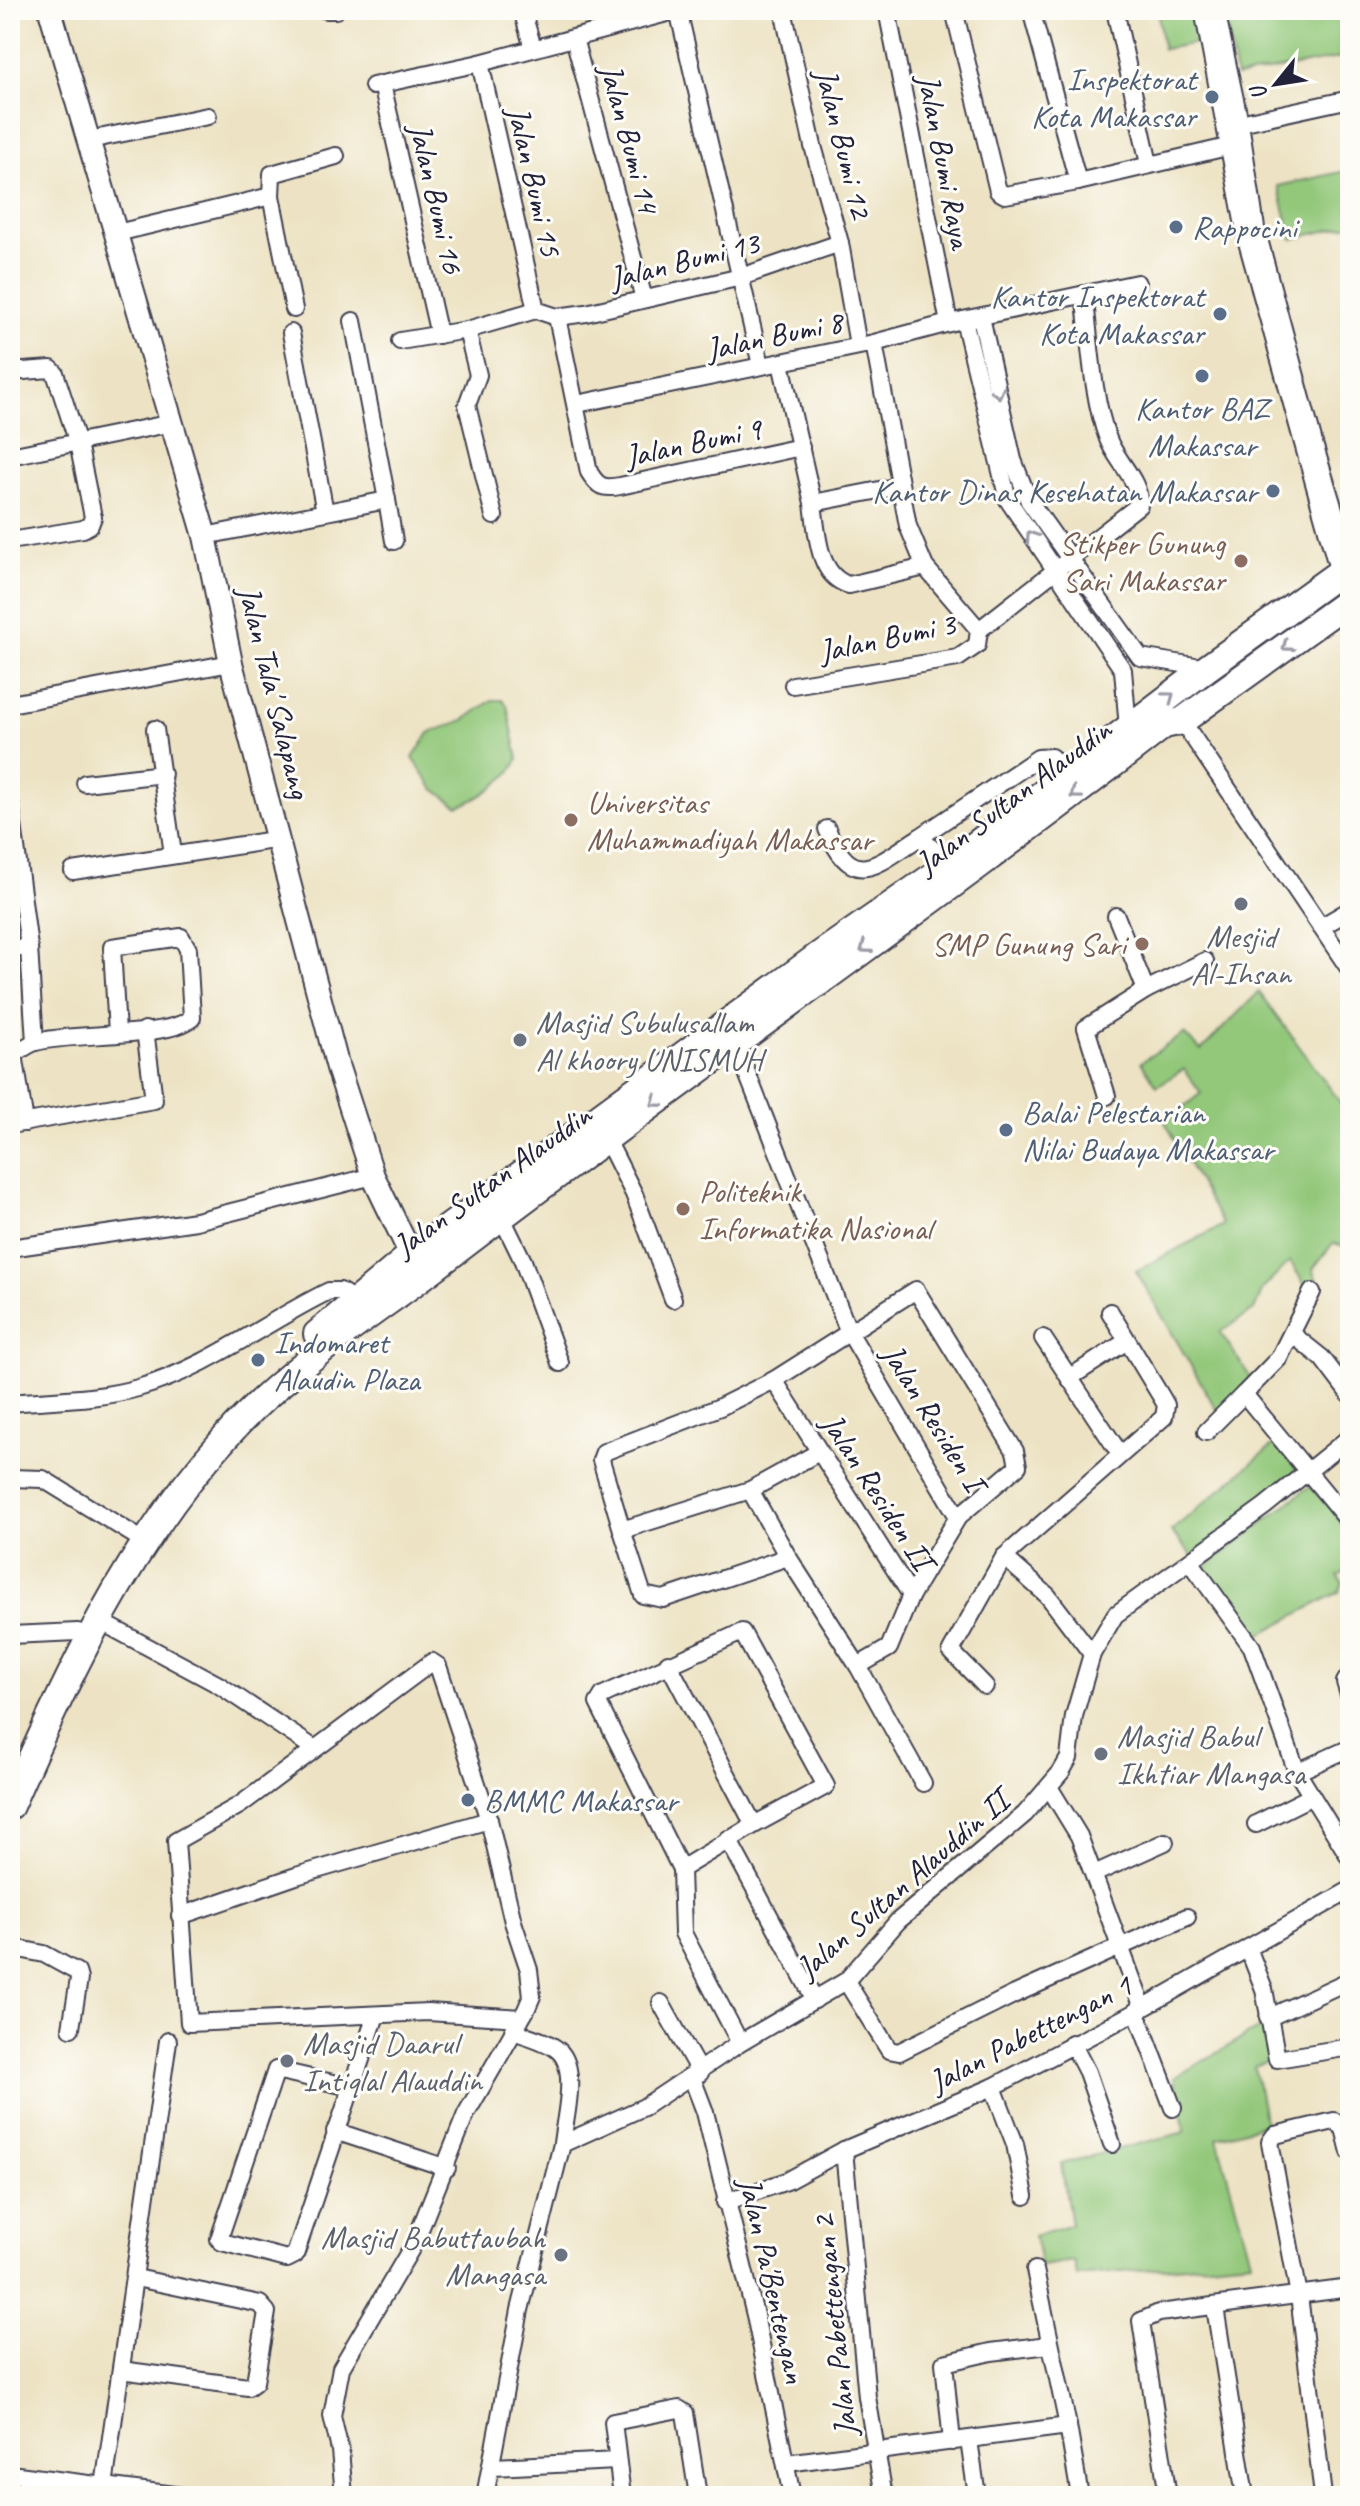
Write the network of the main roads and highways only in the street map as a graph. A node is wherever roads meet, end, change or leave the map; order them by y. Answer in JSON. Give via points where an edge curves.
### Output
{"nodes":[{"id":1,"x":50,"y":10,"type":"edge"},
{"id":2,"x":1346,"y":567,"type":"edge"},
{"id":3,"x":1350,"y":600,"type":"edge"},
{"id":4,"x":824,"y":964,"type":"junction"},
{"id":5,"x":411,"y":1255,"type":"junction"},
{"id":6,"x":289,"y":1366,"type":"junction"},
{"id":7,"x":88,"y":1626,"type":"junction"},
{"id":8,"x":10,"y":1768,"type":"edge"},
{"id":9,"x":10,"y":1806,"type":"edge"}],
"edges":[{"from":1,"to":5,"type":"main road","name":"Jalan Tala' Salapang","via":[[205,536],[231,663],[338,1068],[373,1176]]},
{"from":4,"to":2,"type":"highway","name":"Jalan Sultan Alauddin","one_way":true,"via":[[1068,773]]},
{"from":3,"to":4,"type":"highway","name":"Jalan Sultan Alauddin","one_way":true},
{"from":4,"to":5,"type":"highway","name":"Jalan Sultan Alauddin"},
{"from":4,"to":6,"type":"highway","name":"Jalan Sultan Alauddin","one_way":true,"via":[[739,1053],[606,1138]]},
{"from":5,"to":6,"type":"highway","name":"Jalan Sultan Alauddin","via":[[355,1300]]},
{"from":6,"to":7,"type":"highway","name":"Jalan Sultan Alauddin","via":[[184,1485]]},
{"from":6,"to":7,"type":"highway","name":"Jalan Sultan Alauddin","via":[[206,1438],[134,1535]]},
{"from":7,"to":8,"type":"highway","name":"Jalan Sultan Alauddin"},
{"from":7,"to":9,"type":"highway","name":"Jalan Sultan Alauddin"}]}
